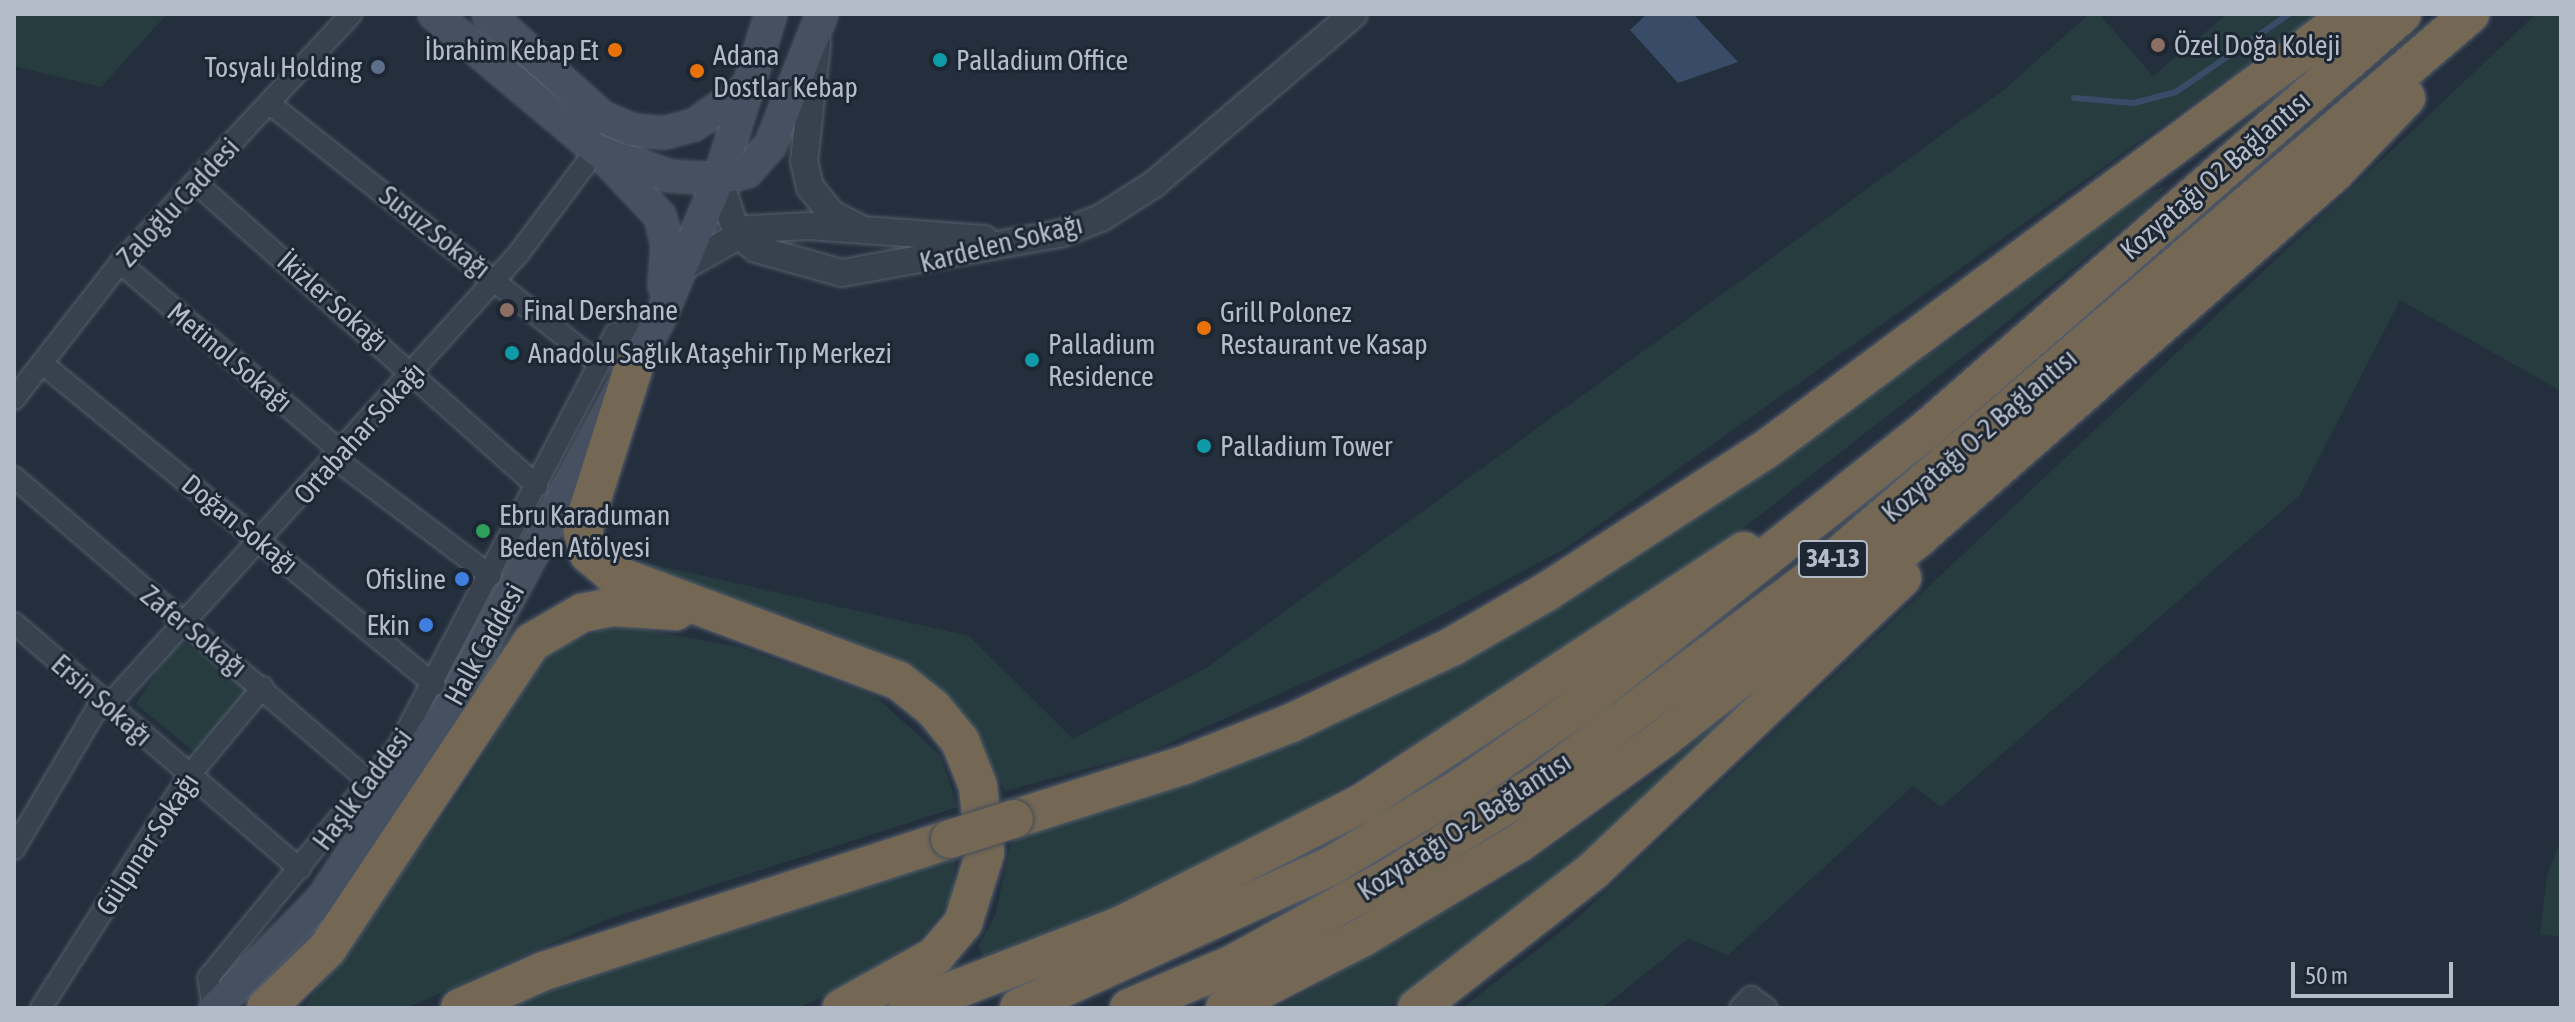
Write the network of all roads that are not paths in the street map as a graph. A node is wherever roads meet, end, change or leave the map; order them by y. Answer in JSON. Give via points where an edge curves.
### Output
{"nodes":[{"id":1,"x":351,"y":14,"type":"edge"},
{"id":2,"x":434,"y":14,"type":"edge"},
{"id":3,"x":488,"y":14,"type":"edge"},
{"id":4,"x":771,"y":14,"type":"edge"},
{"id":5,"x":1354,"y":14,"type":"edge"},
{"id":6,"x":2351,"y":14,"type":"edge"},
{"id":7,"x":2402,"y":14,"type":"edge"},
{"id":8,"x":2470,"y":14,"type":"edge"},
{"id":9,"x":2485,"y":14,"type":"edge"},
{"id":10,"x":820,"y":22,"type":"edge"},
{"id":11,"x":750,"y":86,"type":"junction"},
{"id":12,"x":270,"y":104,"type":"junction"},
{"id":13,"x":596,"y":150,"type":"junction"},
{"id":14,"x":719,"y":179,"type":"junction"},
{"id":15,"x":197,"y":184,"type":"junction"},
{"id":16,"x":861,"y":229,"type":"junction"},
{"id":17,"x":737,"y":234,"type":"junction"},
{"id":18,"x":1008,"y":241,"type":"junction"},
{"id":19,"x":120,"y":263,"type":"junction"},
{"id":20,"x":680,"y":269,"type":"junction"},
{"id":21,"x":495,"y":278,"type":"junction"},
{"id":22,"x":2064,"y":306,"type":"junction"},
{"id":23,"x":657,"y":323,"type":"junction"},
{"id":24,"x":2151,"y":337,"type":"junction"},
{"id":25,"x":44,"y":365,"type":"junction"},
{"id":26,"x":615,"y":365,"type":"junction"},
{"id":27,"x":414,"y":371,"type":"junction"},
{"id":28,"x":14,"y":399,"type":"edge"},
{"id":29,"x":337,"y":455,"type":"junction"},
{"id":30,"x":14,"y":477,"type":"edge"},
{"id":31,"x":537,"y":486,"type":"junction"},
{"id":32,"x":263,"y":542,"type":"junction"},
{"id":33,"x":491,"y":576,"type":"junction"},
{"id":34,"x":722,"y":617,"type":"junction"},
{"id":35,"x":14,"y":623,"type":"edge"},
{"id":36,"x":184,"y":624,"type":"junction"},
{"id":37,"x":435,"y":685,"type":"junction"},
{"id":38,"x":263,"y":687,"type":"junction"},
{"id":39,"x":105,"y":703,"type":"junction"},
{"id":40,"x":188,"y":777,"type":"junction"},
{"id":41,"x":373,"y":785,"type":"junction"},
{"id":42,"x":14,"y":849,"type":"edge"},
{"id":43,"x":300,"y":869,"type":"junction"},
{"id":44,"x":41,"y":1008,"type":"edge"},
{"id":45,"x":214,"y":1008,"type":"edge"},
{"id":46,"x":266,"y":1008,"type":"edge"},
{"id":47,"x":460,"y":1008,"type":"edge"},
{"id":48,"x":842,"y":1008,"type":"edge"},
{"id":49,"x":908,"y":1008,"type":"edge"},
{"id":50,"x":1019,"y":1008,"type":"edge"},
{"id":51,"x":1129,"y":1008,"type":"edge"},
{"id":52,"x":1225,"y":1008,"type":"edge"},
{"id":53,"x":1417,"y":1008,"type":"edge"},
{"id":54,"x":1740,"y":1008,"type":"edge"},
{"id":55,"x":1766,"y":1008,"type":"edge"}],
"edges":[{"from":1,"to":12,"type":"street","name":"Zaloğlu Caddesi"},
{"from":2,"to":13,"type":"main road"},
{"from":3,"to":11,"type":"main road","via":[[602,117],[632,130],[664,133],[694,125]]},
{"from":4,"to":11,"type":"main road","name":"Halk Caddesi"},
{"from":5,"to":18,"type":"street","name":"Kardelen Sokağı","via":[[1154,184],[1101,218],[1059,234]]},
{"from":6,"to":47,"type":"highway","bridge":true,"via":[[1765,450],[1453,646],[1291,723],[1184,765],[544,971]]},
{"from":7,"to":22,"type":"highway","name":"Kozyatağı O2 Bağlantısı","number":"34-13"},
{"from":8,"to":51,"type":"highway","name":"Kozyatağı O-2 Bağlantısı","number":"34-13","via":[[1822,570],[1537,785],[1233,964]]},
{"from":9,"to":24,"type":"highway","via":[[2334,173]]},
{"from":10,"to":14,"type":"main road","via":[[770,146],[747,172]]},
{"from":10,"to":16,"type":"street","via":[[804,161],[810,187],[832,214]]},
{"from":11,"to":14,"type":"main road","name":"Halk Caddesi"},
{"from":12,"to":15,"type":"street","name":"Zaloğlu Caddesi"},
{"from":12,"to":21,"type":"street","name":"Susuz Sokağı"},
{"from":13,"to":14,"type":"main road","via":[[670,176]]},
{"from":13,"to":21,"type":"street","name":"Ortabahar Sokağı"},
{"from":13,"to":23,"type":"main road","via":[[660,216],[667,245]]},
{"from":14,"to":17,"type":"street"},
{"from":14,"to":20,"type":"main road","name":"Halk Caddesi"},
{"from":15,"to":19,"type":"street","name":"Zaloğlu Caddesi"},
{"from":15,"to":27,"type":"street","name":"İkizler Sokağı"},
{"from":16,"to":17,"type":"street","via":[[809,226]]},
{"from":16,"to":18,"type":"street"},
{"from":17,"to":18,"type":"street","name":"Kardelen Sokağı","via":[[756,249],[842,273],[911,266]]},
{"from":17,"to":20,"type":"street"},
{"from":19,"to":25,"type":"street","name":"Zaloğlu Caddesi"},
{"from":19,"to":29,"type":"street","name":"Metinol Sokağı"},
{"from":20,"to":23,"type":"main road","name":"Halk Caddesi"},
{"from":21,"to":26,"type":"street","name":"Susuz Sokağı"},
{"from":21,"to":27,"type":"street","name":"Ortabahar Sokağı"},
{"from":22,"to":49,"type":"highway","via":[[1756,543],[1365,801],[1122,925]]},
{"from":22,"to":50,"type":"highway","name":"Kozyatağı O-2 Bağlantısı","number":"34-13","via":[[1926,430],[1727,593],[1462,787],[1329,867]]},
{"from":23,"to":26,"type":"main road","name":"Halk Caddesi"},
{"from":24,"to":52,"type":"highway","via":[[1918,538],[1640,756],[1519,843],[1363,937]]},
{"from":24,"to":53,"type":"highway","via":[[1604,861],[1512,940]]},
{"from":25,"to":28,"type":"street","name":"Zaloğlu Caddesi"},
{"from":25,"to":32,"type":"street","name":"Doğan Sokağı"},
{"from":26,"to":31,"type":"street","name":"Haşlk Caddesi"},
{"from":26,"to":34,"type":"highway","via":[[585,523],[589,554],[613,574]]},
{"from":26,"to":45,"type":"main road","name":"Halk Caddesi","via":[[453,702],[353,858],[254,974]]},
{"from":27,"to":29,"type":"street","name":"Ortabahar Sokağı"},
{"from":27,"to":31,"type":"street","name":"İkizler Sokağı"},
{"from":29,"to":32,"type":"street","name":"Ortabahar Sokağı"},
{"from":29,"to":33,"type":"street","name":"Metinol Sokağı"},
{"from":30,"to":36,"type":"street","name":"Zafer Sokağı"},
{"from":31,"to":33,"type":"street","name":"Haşlk Caddesi"},
{"from":32,"to":36,"type":"street","name":"Ortabahar Sokağı"},
{"from":32,"to":37,"type":"street","name":"Doğan Sokağı"},
{"from":33,"to":37,"type":"street","name":"Haşlk Caddesi"},
{"from":34,"to":46,"type":"highway","via":[[614,607],[582,613],[532,642],[327,949]]},
{"from":34,"to":48,"type":"highway","via":[[899,681],[933,708],[960,741],[978,786],[985,853],[963,923],[935,956]]},
{"from":35,"to":39,"type":"street","name":"Ersin Sokağı"},
{"from":36,"to":38,"type":"street","name":"Zafer Sokağı"},
{"from":36,"to":39,"type":"street","name":"Ortabahar Sokağı"},
{"from":37,"to":41,"type":"street","name":"Haşlk Caddesi"},
{"from":38,"to":40,"type":"street","name":"Gülpınar Sokağı"},
{"from":38,"to":41,"type":"street","name":"Zafer Sokağı"},
{"from":39,"to":40,"type":"street","name":"Ersin Sokağı"},
{"from":39,"to":42,"type":"street","name":"Ortabahar Sokağı"},
{"from":40,"to":43,"type":"street","name":"Ersin Sokağı"},
{"from":40,"to":44,"type":"street","name":"Gülpınar Sokağı"},
{"from":41,"to":43,"type":"street","name":"Haşlk Caddesi"},
{"from":43,"to":45,"type":"street","name":"Haşlk Caddesi","via":[[208,978]]},
{"from":54,"to":55,"type":"street","via":[[1751,997]]}]}
